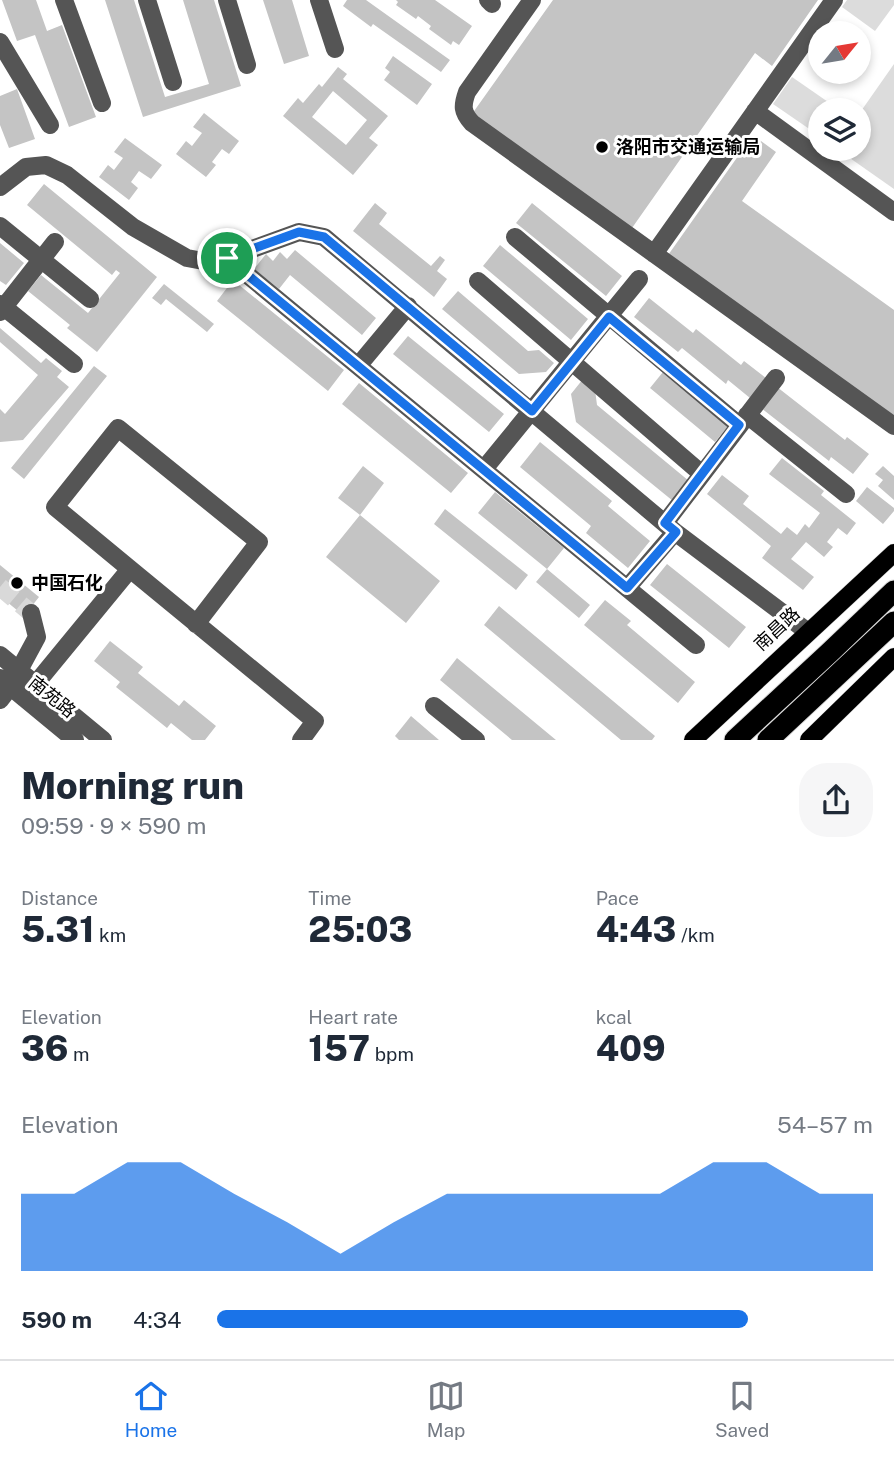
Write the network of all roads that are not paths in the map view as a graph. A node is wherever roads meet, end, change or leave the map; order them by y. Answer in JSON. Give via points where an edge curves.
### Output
{"nodes":[{"id":1,"x":64,"y":0,"type":"edge"},
{"id":2,"x":147,"y":0,"type":"edge"},
{"id":3,"x":227,"y":0,"type":"edge"},
{"id":4,"x":319,"y":0,"type":"edge"},
{"id":5,"x":532,"y":0,"type":"edge"},
{"id":6,"x":834,"y":0,"type":"edge"},
{"id":7,"x":0,"y":42,"type":"edge"},
{"id":8,"x":335,"y":49,"type":"dead end"},
{"id":9,"x":247,"y":65,"type":"dead end"},
{"id":10,"x":173,"y":82,"type":"dead end"},
{"id":11,"x":102,"y":103,"type":"dead end"},
{"id":12,"x":755,"y":111,"type":"junction"},
{"id":13,"x":50,"y":125,"type":"dead end"},
{"id":14,"x":0,"y":187,"type":"edge"},
{"id":15,"x":894,"y":212,"type":"edge"},
{"id":16,"x":0,"y":226,"type":"edge"},
{"id":17,"x":515,"y":237,"type":"dead end"},
{"id":18,"x":55,"y":242,"type":"dead end"},
{"id":19,"x":654,"y":254,"type":"junction"},
{"id":20,"x":227,"y":258,"type":"junction"},
{"id":21,"x":41,"y":259,"type":"junction"},
{"id":22,"x":639,"y":279,"type":"dead end"},
{"id":23,"x":478,"y":281,"type":"dead end"},
{"id":24,"x":90,"y":299,"type":"dead end"},
{"id":25,"x":408,"y":306,"type":"junction"},
{"id":26,"x":1,"y":307,"type":"edge"},
{"id":27,"x":609,"y":317,"type":"junction"},
{"id":28,"x":572,"y":362,"type":"junction"},
{"id":29,"x":74,"y":364,"type":"dead end"},
{"id":30,"x":358,"y":366,"type":"junction"},
{"id":31,"x":776,"y":378,"type":"dead end"},
{"id":32,"x":532,"y":411,"type":"junction"},
{"id":33,"x":743,"y":420,"type":"junction"},
{"id":34,"x":894,"y":426,"type":"edge"},
{"id":35,"x":484,"y":469,"type":"junction"},
{"id":36,"x":702,"y":474,"type":"junction"},
{"id":37,"x":846,"y":494,"type":"dead end"},
{"id":38,"x":670,"y":527,"type":"junction"},
{"id":39,"x":894,"y":553,"type":"edge"},
{"id":40,"x":130,"y":569,"type":"junction"},
{"id":41,"x":627,"y":588,"type":"junction"},
{"id":42,"x":894,"y":591,"type":"edge"},
{"id":43,"x":31,"y":613,"type":"dead end"},
{"id":44,"x":894,"y":622,"type":"edge"},
{"id":45,"x":196,"y":624,"type":"junction"},
{"id":46,"x":808,"y":632,"type":"junction"},
{"id":47,"x":696,"y":645,"type":"dead end"},
{"id":48,"x":0,"y":655,"type":"edge"},
{"id":49,"x":894,"y":657,"type":"edge"},
{"id":50,"x":15,"y":686,"type":"edge"},
{"id":51,"x":434,"y":706,"type":"dead end"},
{"id":52,"x":75,"y":740,"type":"edge"},
{"id":53,"x":103,"y":740,"type":"edge"},
{"id":54,"x":301,"y":740,"type":"edge"},
{"id":55,"x":477,"y":740,"type":"edge"},
{"id":56,"x":693,"y":740,"type":"edge"},
{"id":57,"x":735,"y":740,"type":"edge"},
{"id":58,"x":768,"y":740,"type":"edge"},
{"id":59,"x":809,"y":740,"type":"edge"}],
"edges":[{"from":1,"to":11,"type":"street"},
{"from":2,"to":10,"type":"street"},
{"from":3,"to":9,"type":"street"},
{"from":4,"to":8,"type":"street"},
{"from":5,"to":19,"type":"street","via":[[467,92],[464,114]]},
{"from":6,"to":12,"type":"street"},
{"from":7,"to":13,"type":"street"},
{"from":12,"to":15,"type":"street"},
{"from":12,"to":19,"type":"street"},
{"from":14,"to":20,"type":"street","via":[[26,167],[46,165],[133,227],[187,258],[214,263]]},
{"from":16,"to":21,"type":"street"},
{"from":17,"to":27,"type":"street"},
{"from":18,"to":21,"type":"street"},
{"from":19,"to":34,"type":"street"},
{"from":20,"to":25,"type":"street","via":[[299,232],[324,237]]},
{"from":20,"to":30,"type":"street"},
{"from":21,"to":24,"type":"street"},
{"from":21,"to":26,"type":"street"},
{"from":22,"to":27,"type":"street"},
{"from":23,"to":28,"type":"street"},
{"from":25,"to":30,"type":"street"},
{"from":25,"to":32,"type":"street"},
{"from":26,"to":29,"type":"street"},
{"from":27,"to":28,"type":"street"},
{"from":27,"to":33,"type":"street"},
{"from":28,"to":32,"type":"street"},
{"from":28,"to":36,"type":"street"},
{"from":30,"to":35,"type":"street"},
{"from":31,"to":33,"type":"street"},
{"from":32,"to":35,"type":"street"},
{"from":32,"to":38,"type":"street"},
{"from":33,"to":36,"type":"street"},
{"from":33,"to":37,"type":"street"},
{"from":35,"to":41,"type":"street"},
{"from":36,"to":38,"type":"street"},
{"from":38,"to":41,"type":"street"},
{"from":38,"to":46,"type":"street"},
{"from":39,"to":46,"type":"main road","name":"南昌路"},
{"from":40,"to":45,"type":"street"},
{"from":40,"to":45,"type":"street","via":[[55,507],[118,428],[260,542]]},
{"from":40,"to":50,"type":"street"},
{"from":41,"to":47,"type":"street"},
{"from":42,"to":57,"type":"highway"},
{"from":43,"to":50,"type":"street","via":[[37,637]]},
{"from":44,"to":58,"type":"highway"},
{"from":45,"to":54,"type":"street","via":[[315,722]]},
{"from":46,"to":56,"type":"main road","name":"南昌路"},
{"from":48,"to":50,"type":"street","name":"南苑路"},
{"from":49,"to":59,"type":"main road"},
{"from":50,"to":52,"type":"street","name":"南苑路"},
{"from":50,"to":53,"type":"street","name":"南苑路"},
{"from":51,"to":55,"type":"street"}]}
